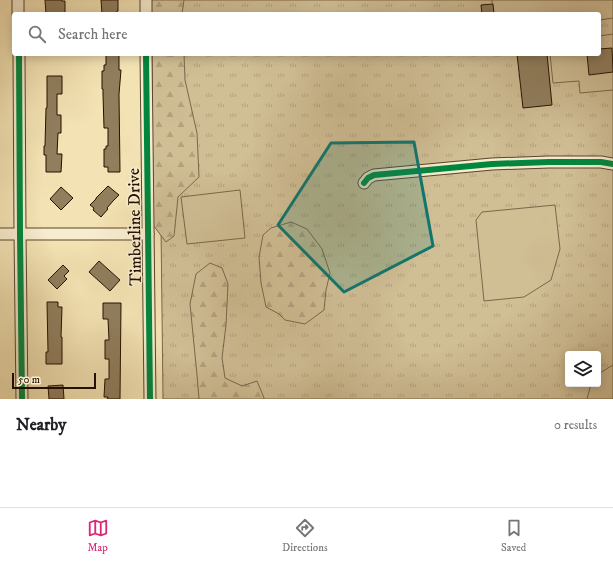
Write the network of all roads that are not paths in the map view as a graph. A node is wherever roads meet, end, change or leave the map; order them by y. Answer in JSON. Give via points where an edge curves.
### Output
{"nodes":[{"id":1,"x":18,"y":0,"type":"edge"},
{"id":2,"x":146,"y":0,"type":"edge"},
{"id":3,"x":18,"y":12,"type":"edge"},
{"id":4,"x":146,"y":12,"type":"edge"},
{"id":5,"x":19,"y":56,"type":"edge"},
{"id":6,"x":146,"y":56,"type":"edge"},
{"id":7,"x":613,"y":164,"type":"edge"},
{"id":8,"x":364,"y":183,"type":"dead end"},
{"id":9,"x":0,"y":234,"type":"edge"},
{"id":10,"x":20,"y":234,"type":"junction"},
{"id":11,"x":148,"y":234,"type":"junction"},
{"id":12,"x":22,"y":399,"type":"edge"},
{"id":13,"x":150,"y":399,"type":"edge"}],
"edges":[{"from":1,"to":3,"type":"street"},
{"from":2,"to":4,"type":"street"},
{"from":5,"to":10,"type":"street"},
{"from":6,"to":11,"type":"street","name":"Timberline Drive"},
{"from":7,"to":8,"type":"street","via":[[492,164],[374,176]]},
{"from":9,"to":10,"type":"street"},
{"from":10,"to":11,"type":"street"},
{"from":10,"to":12,"type":"street"},
{"from":11,"to":13,"type":"street","name":"Timberline Drive"}]}
